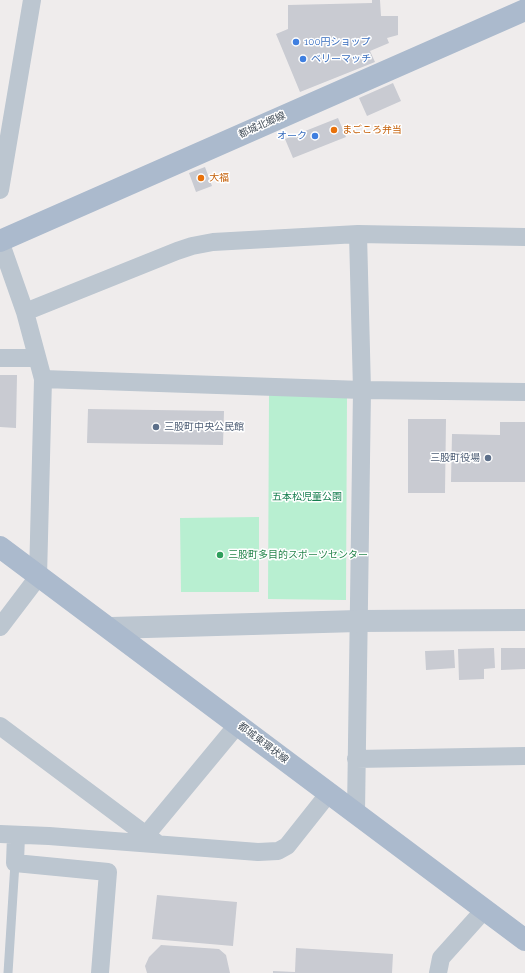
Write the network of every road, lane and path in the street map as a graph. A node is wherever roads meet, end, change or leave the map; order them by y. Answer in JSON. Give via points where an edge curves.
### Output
{"nodes":[{"id":1,"x":32,"y":0,"type":"edge"},
{"id":2,"x":525,"y":10,"type":"edge"},
{"id":3,"x":0,"y":190,"type":"edge"},
{"id":4,"x":358,"y":234,"type":"junction"},
{"id":5,"x":525,"y":237,"type":"edge"},
{"id":6,"x":0,"y":241,"type":"edge"},
{"id":7,"x":25,"y":312,"type":"junction"},
{"id":8,"x":0,"y":358,"type":"edge"},
{"id":9,"x":38,"y":358,"type":"junction"},
{"id":10,"x":43,"y":379,"type":"junction"},
{"id":11,"x":362,"y":390,"type":"junction"},
{"id":12,"x":525,"y":392,"type":"edge"},
{"id":13,"x":0,"y":547,"type":"edge"},
{"id":14,"x":38,"y":577,"type":"junction"},
{"id":15,"x":525,"y":620,"type":"edge"},
{"id":16,"x":358,"y":621,"type":"junction"},
{"id":17,"x":0,"y":627,"type":"edge"},
{"id":18,"x":111,"y":628,"type":"junction"},
{"id":19,"x":238,"y":724,"type":"junction"},
{"id":20,"x":0,"y":726,"type":"edge"},
{"id":21,"x":525,"y":756,"type":"edge"},
{"id":22,"x":356,"y":759,"type":"junction"},
{"id":23,"x":329,"y":792,"type":"junction"},
{"id":24,"x":356,"y":812,"type":"junction"},
{"id":25,"x":8,"y":834,"type":"edge"},
{"id":26,"x":152,"y":840,"type":"junction"},
{"id":27,"x":15,"y":863,"type":"junction"},
{"id":28,"x":485,"y":910,"type":"junction"},
{"id":29,"x":525,"y":940,"type":"edge"},
{"id":30,"x":8,"y":973,"type":"edge"},
{"id":31,"x":100,"y":973,"type":"edge"},
{"id":32,"x":438,"y":973,"type":"edge"}],
"edges":[{"from":1,"to":3,"type":"street"},
{"from":2,"to":6,"type":"main road","name":"都城北郷線"},
{"from":4,"to":5,"type":"street"},
{"from":4,"to":7,"type":"street","via":[[213,242],[192,246]]},
{"from":4,"to":11,"type":"street"},
{"from":6,"to":7,"type":"street"},
{"from":7,"to":9,"type":"street"},
{"from":8,"to":9,"type":"street"},
{"from":9,"to":10,"type":"street"},
{"from":10,"to":11,"type":"street"},
{"from":10,"to":14,"type":"street"},
{"from":11,"to":12,"type":"street"},
{"from":11,"to":16,"type":"street"},
{"from":13,"to":14,"type":"main road","name":"都城東環状線"},
{"from":14,"to":17,"type":"street"},
{"from":14,"to":18,"type":"main road","name":"都城東環状線"},
{"from":15,"to":16,"type":"street"},
{"from":16,"to":18,"type":"street"},
{"from":16,"to":22,"type":"street"},
{"from":18,"to":19,"type":"main road","name":"都城東環状線"},
{"from":19,"to":23,"type":"main road","name":"都城東環状線"},
{"from":19,"to":26,"type":"street"},
{"from":20,"to":26,"type":"street"},
{"from":21,"to":22,"type":"street"},
{"from":22,"to":24,"type":"street"},
{"from":23,"to":24,"type":"main road","name":"都城東環状線"},
{"from":23,"to":26,"type":"street","via":[[287,846],[278,851],[258,852]]},
{"from":24,"to":28,"type":"main road","name":"都城東環状線"},
{"from":25,"to":26,"type":"street"},
{"from":25,"to":27,"type":"street"},
{"from":27,"to":30,"type":"lane"},
{"from":27,"to":31,"type":"street","via":[[108,872]]},
{"from":28,"to":29,"type":"main road","name":"都城東環状線"},
{"from":28,"to":32,"type":"street","via":[[441,958]]}]}
